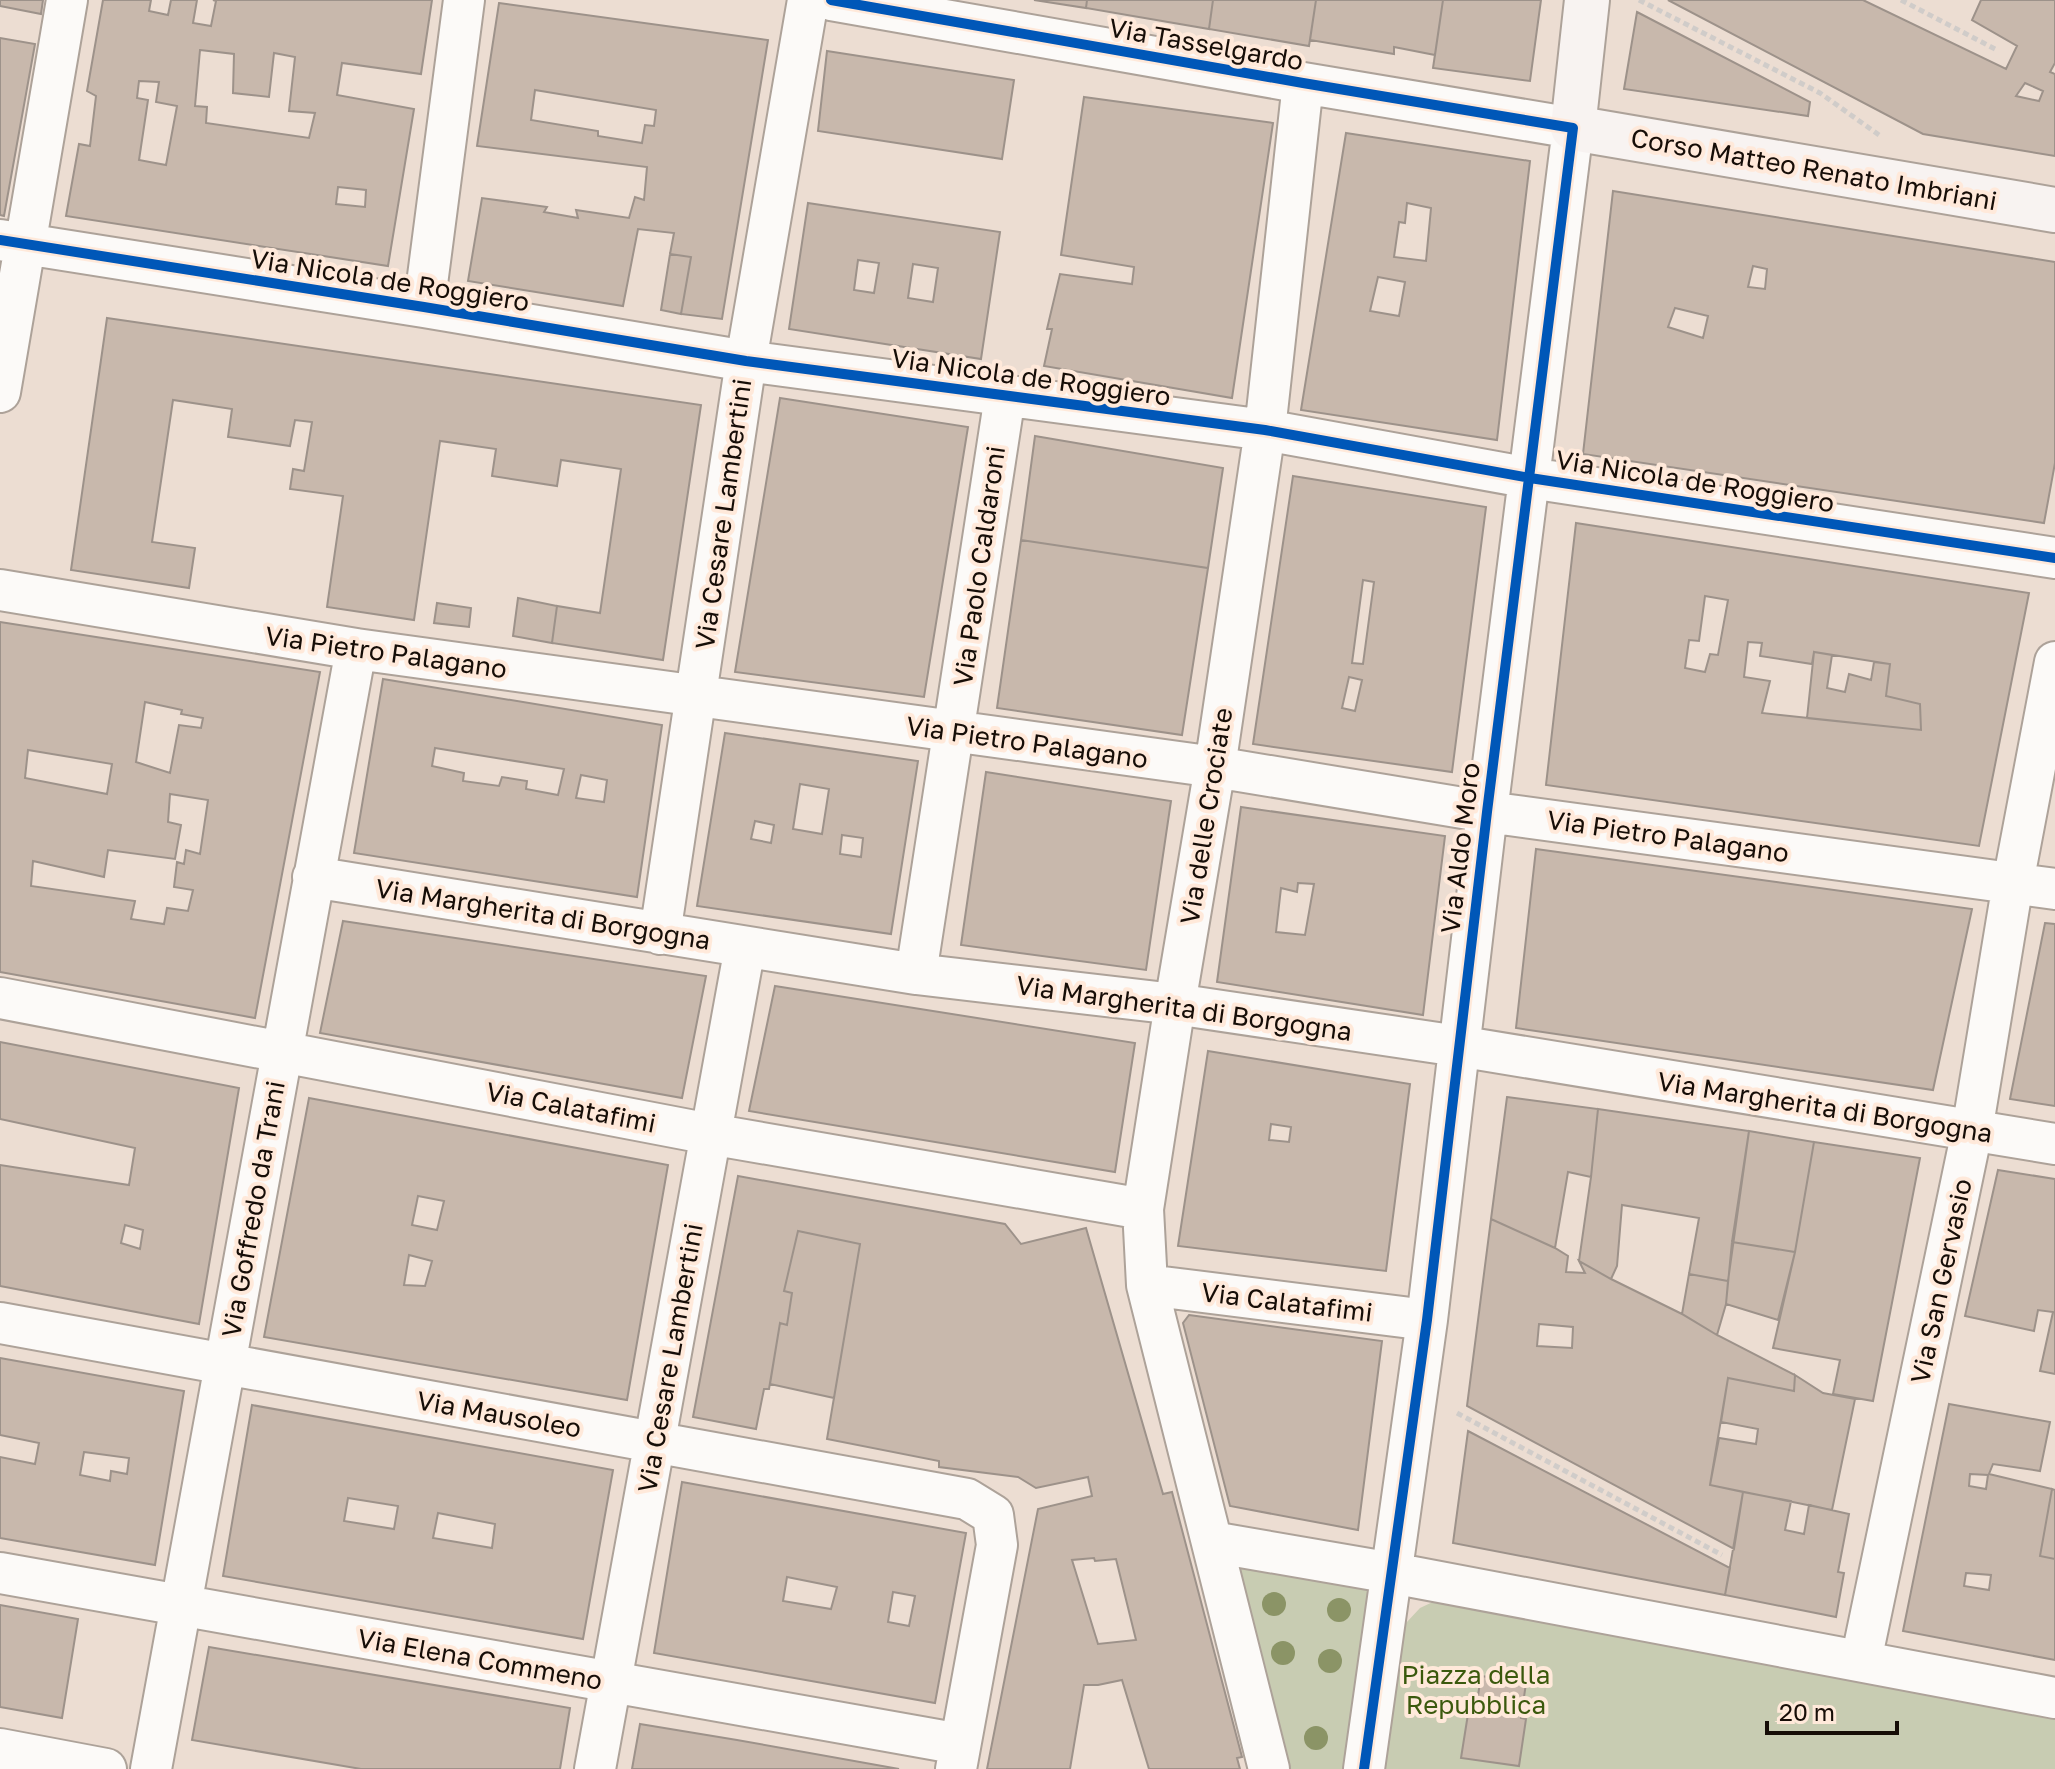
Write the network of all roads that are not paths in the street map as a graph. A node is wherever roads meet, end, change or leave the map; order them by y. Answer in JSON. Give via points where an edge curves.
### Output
{"nodes":[{"id":1,"x":67,"y":0,"type":"edge"},
{"id":2,"x":464,"y":0,"type":"edge"},
{"id":3,"x":808,"y":0,"type":"edge"},
{"id":4,"x":831,"y":0,"type":"edge"},
{"id":5,"x":1587,"y":0,"type":"edge"},
{"id":6,"x":1303,"y":83,"type":"junction"},
{"id":7,"x":1573,"y":128,"type":"junction"},
{"id":8,"x":2055,"y":210,"type":"edge"},
{"id":9,"x":12,"y":242,"type":"edge"},
{"id":10,"x":424,"y":307,"type":"junction"},
{"id":11,"x":746,"y":361,"type":"junction"},
{"id":12,"x":0,"y":392,"type":"edge"},
{"id":13,"x":1005,"y":396,"type":"junction"},
{"id":14,"x":1265,"y":430,"type":"junction"},
{"id":15,"x":1530,"y":478,"type":"junction"},
{"id":16,"x":2055,"y":558,"type":"edge"},
{"id":17,"x":0,"y":590,"type":"edge"},
{"id":18,"x":356,"y":649,"type":"junction"},
{"id":19,"x":2055,"y":662,"type":"edge"},
{"id":20,"x":696,"y":696,"type":"junction"},
{"id":21,"x":954,"y":732,"type":"junction"},
{"id":22,"x":1215,"y":767,"type":"junction"},
{"id":23,"x":1487,"y":812,"type":"junction"},
{"id":24,"x":313,"y":877,"type":"junction"},
{"id":25,"x":2013,"y":883,"type":"junction"},
{"id":26,"x":2055,"y":889,"type":"edge"},
{"id":27,"x":660,"y":934,"type":"junction"},
{"id":28,"x":745,"y":947,"type":"junction"},
{"id":29,"x":916,"y":974,"type":"junction"},
{"id":30,"x":0,"y":998,"type":"edge"},
{"id":31,"x":1175,"y":1004,"type":"junction"},
{"id":32,"x":1458,"y":1046,"type":"junction"},
{"id":33,"x":282,"y":1052,"type":"junction"},
{"id":34,"x":1972,"y":1131,"type":"junction"},
{"id":35,"x":710,"y":1134,"type":"junction"},
{"id":36,"x":2055,"y":1144,"type":"edge"},
{"id":37,"x":1143,"y":1209,"type":"junction"},
{"id":38,"x":1147,"y":1285,"type":"junction"},
{"id":39,"x":1427,"y":1320,"type":"junction"},
{"id":40,"x":0,"y":1323,"type":"edge"},
{"id":41,"x":225,"y":1364,"type":"junction"},
{"id":42,"x":655,"y":1442,"type":"junction"},
{"id":43,"x":1212,"y":1542,"type":"junction"},
{"id":44,"x":0,"y":1573,"type":"edge"},
{"id":45,"x":1392,"y":1573,"type":"junction"},
{"id":46,"x":181,"y":1605,"type":"junction"},
{"id":47,"x":1861,"y":1661,"type":"junction"},
{"id":48,"x":611,"y":1682,"type":"junction"},
{"id":49,"x":2055,"y":1698,"type":"edge"},
{"id":50,"x":0,"y":1749,"type":"edge"},
{"id":51,"x":958,"y":1756,"type":"edge"},
{"id":52,"x":106,"y":1769,"type":"edge"},
{"id":53,"x":151,"y":1769,"type":"edge"},
{"id":54,"x":595,"y":1769,"type":"edge"},
{"id":55,"x":1269,"y":1769,"type":"edge"},
{"id":56,"x":1364,"y":1769,"type":"edge"}],
"edges":[{"from":1,"to":9,"type":"street"},
{"from":2,"to":10,"type":"street"},
{"from":3,"to":11,"type":"street","name":"Via Cesare Lambertini"},
{"from":4,"to":6,"type":"street","name":"Via Tasselgardo"},
{"from":5,"to":7,"type":"main road"},
{"from":6,"to":7,"type":"street","name":"Via Tasselgardo"},
{"from":6,"to":14,"type":"street","name":"Via delle Crociate"},
{"from":7,"to":8,"type":"main road","name":"Corso Matteo Renato Imbriani"},
{"from":7,"to":15,"type":"street","name":"Via Aldo Moro"},
{"from":9,"to":10,"type":"street","name":"Via Nicola de Roggiero"},
{"from":9,"to":12,"type":"street"},
{"from":10,"to":11,"type":"street","name":"Via Nicola de Roggiero"},
{"from":11,"to":13,"type":"street","name":"Via Nicola de Roggiero"},
{"from":11,"to":20,"type":"street","name":"Via Cesare Lambertini"},
{"from":13,"to":14,"type":"street","name":"Via Nicola de Roggiero"},
{"from":13,"to":21,"type":"street","name":"Via Paolo Caldaroni"},
{"from":14,"to":15,"type":"street","name":"Via Nicola de Roggiero"},
{"from":14,"to":22,"type":"street","name":"Via delle Crociate"},
{"from":15,"to":16,"type":"street","name":"Via Nicola de Roggiero"},
{"from":15,"to":23,"type":"street","name":"Via Aldo Moro"},
{"from":17,"to":18,"type":"street","name":"Via Pietro Palagano"},
{"from":18,"to":20,"type":"street","name":"Via Pietro Palagano"},
{"from":18,"to":24,"type":"street","name":"Via Goffredo da Trani"},
{"from":19,"to":25,"type":"street","name":"Via San Gervasio"},
{"from":20,"to":21,"type":"street","name":"Via Pietro Palagano"},
{"from":20,"to":27,"type":"street","name":"Via Cesare Lambertini"},
{"from":21,"to":22,"type":"street","name":"Via Pietro Palagano"},
{"from":21,"to":29,"type":"street","name":"Via Paolo Caldaroni"},
{"from":22,"to":23,"type":"street","name":"Via Pietro Palagano"},
{"from":22,"to":31,"type":"street","name":"Via delle Crociate"},
{"from":23,"to":25,"type":"street","name":"Via Pietro Palagano"},
{"from":23,"to":32,"type":"street","name":"Via Aldo Moro"},
{"from":24,"to":27,"type":"street","name":"Via Margherita di Borgogna"},
{"from":24,"to":33,"type":"street","name":"Via Goffredo da Trani"},
{"from":25,"to":26,"type":"street","name":"Via Pietro Palagano"},
{"from":25,"to":34,"type":"street","name":"Via San Gervasio"},
{"from":27,"to":28,"type":"street","name":"Via Margherita di Borgogna"},
{"from":28,"to":29,"type":"street","name":"Via Margherita di Borgogna"},
{"from":28,"to":35,"type":"street","name":"Via Cesare Lambertini"},
{"from":29,"to":31,"type":"street","name":"Via Margherita di Borgogna"},
{"from":30,"to":33,"type":"street","name":"Via Calatafimi"},
{"from":31,"to":32,"type":"street","name":"Via Margherita di Borgogna"},
{"from":31,"to":37,"type":"street","name":"Via delle Crociate"},
{"from":32,"to":34,"type":"street","name":"Via Margherita di Borgogna"},
{"from":32,"to":39,"type":"street","name":"Via Aldo Moro"},
{"from":33,"to":35,"type":"street","name":"Via Calatafimi"},
{"from":33,"to":41,"type":"street","name":"Via Goffredo da Trani"},
{"from":34,"to":36,"type":"street","name":"Via Margherita di Borgogna"},
{"from":34,"to":47,"type":"street","name":"Via San Gervasio"},
{"from":35,"to":37,"type":"street","name":"Via Calatafimi"},
{"from":35,"to":42,"type":"street","name":"Via Cesare Lambertini"},
{"from":37,"to":38,"type":"street","name":"Via delle Crociate"},
{"from":38,"to":39,"type":"street","name":"Via Calatafimi"},
{"from":38,"to":43,"type":"street","name":"Via delle Crociate"},
{"from":39,"to":45,"type":"street","name":"Via Aldo Moro"},
{"from":40,"to":41,"type":"street","name":"Via Mausoleo"},
{"from":41,"to":42,"type":"street","name":"Via Mausoleo"},
{"from":41,"to":46,"type":"street","name":"Via Goffredo da Trani"},
{"from":42,"to":48,"type":"street","name":"Via Cesare Lambertini"},
{"from":42,"to":51,"type":"street","name":"Via Mausoleo","via":[[967,1499],[993,1515],[997,1545]]},
{"from":43,"to":45,"type":"street"},
{"from":43,"to":55,"type":"street"},
{"from":44,"to":46,"type":"street","name":"Via Elena Commeno"},
{"from":45,"to":47,"type":"street"},
{"from":45,"to":56,"type":"street"},
{"from":46,"to":48,"type":"street","name":"Via Elena Commeno"},
{"from":46,"to":53,"type":"street","name":"Via Goffredo da Trani"},
{"from":47,"to":49,"type":"street"},
{"from":48,"to":51,"type":"street","name":"Via Elena Commeno"},
{"from":48,"to":54,"type":"street","name":"Via Cesare Lambertini"},
{"from":50,"to":52,"type":"street"}]}
